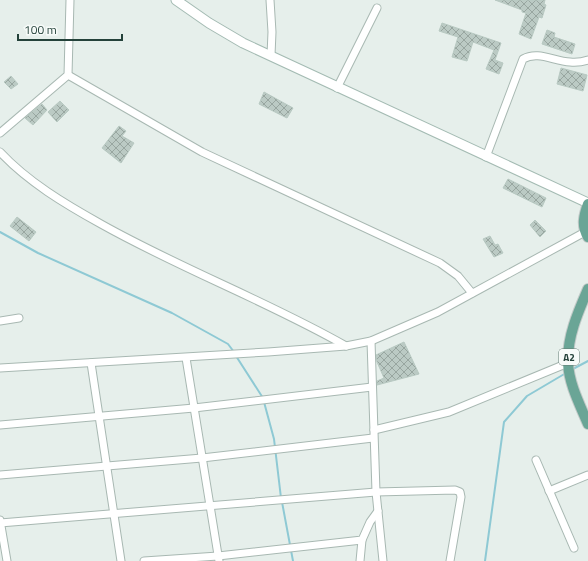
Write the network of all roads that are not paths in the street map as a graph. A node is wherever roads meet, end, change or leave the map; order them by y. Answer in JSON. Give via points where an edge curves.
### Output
{"nodes":[{"id":1,"x":70,"y":0,"type":"edge"},
{"id":2,"x":176,"y":0,"type":"edge"},
{"id":3,"x":270,"y":0,"type":"edge"},
{"id":4,"x":378,"y":8,"type":"dead end"},
{"id":5,"x":271,"y":55,"type":"junction"},
{"id":6,"x":588,"y":60,"type":"edge"},
{"id":7,"x":68,"y":75,"type":"junction"},
{"id":8,"x":337,"y":88,"type":"junction"},
{"id":9,"x":0,"y":133,"type":"edge"},
{"id":10,"x":0,"y":152,"type":"edge"},
{"id":11,"x":486,"y":157,"type":"junction"},
{"id":12,"x":588,"y":204,"type":"edge"},
{"id":13,"x":587,"y":234,"type":"edge"},
{"id":14,"x":588,"y":289,"type":"edge"},
{"id":15,"x":472,"y":293,"type":"junction"},
{"id":16,"x":19,"y":318,"type":"dead end"},
{"id":17,"x":0,"y":320,"type":"edge"},
{"id":18,"x":371,"y":341,"type":"junction"},
{"id":19,"x":346,"y":346,"type":"junction"},
{"id":20,"x":186,"y":358,"type":"junction"},
{"id":21,"x":91,"y":363,"type":"junction"},
{"id":22,"x":568,"y":363,"type":"junction"},
{"id":23,"x":0,"y":368,"type":"edge"},
{"id":24,"x":372,"y":387,"type":"junction"},
{"id":25,"x":194,"y":408,"type":"junction"},
{"id":26,"x":100,"y":416,"type":"junction"},
{"id":27,"x":588,"y":424,"type":"edge"},
{"id":28,"x":0,"y":425,"type":"edge"},
{"id":29,"x":374,"y":430,"type":"junction"},
{"id":30,"x":374,"y":438,"type":"junction"},
{"id":31,"x":202,"y":458,"type":"junction"},
{"id":32,"x":536,"y":460,"type":"dead end"},
{"id":33,"x":107,"y":466,"type":"junction"},
{"id":34,"x":0,"y":475,"type":"edge"},
{"id":35,"x":588,"y":475,"type":"edge"},
{"id":36,"x":549,"y":491,"type":"junction"},
{"id":37,"x":376,"y":492,"type":"junction"},
{"id":38,"x":210,"y":507,"type":"junction"},
{"id":39,"x":378,"y":512,"type":"junction"},
{"id":40,"x":113,"y":514,"type":"junction"},
{"id":41,"x":0,"y":520,"type":"edge"},
{"id":42,"x":0,"y":523,"type":"edge"},
{"id":43,"x":362,"y":540,"type":"junction"},
{"id":44,"x":574,"y":548,"type":"dead end"},
{"id":45,"x":218,"y":558,"type":"edge"},
{"id":46,"x":7,"y":561,"type":"edge"},
{"id":47,"x":121,"y":561,"type":"edge"},
{"id":48,"x":144,"y":561,"type":"edge"},
{"id":49,"x":360,"y":561,"type":"edge"},
{"id":50,"x":383,"y":561,"type":"edge"},
{"id":51,"x":450,"y":561,"type":"edge"}],
"edges":[{"from":1,"to":7,"type":"street"},
{"from":2,"to":5,"type":"main road","via":[[209,24]]},
{"from":3,"to":5,"type":"street"},
{"from":4,"to":8,"type":"street"},
{"from":5,"to":8,"type":"main road"},
{"from":6,"to":11,"type":"street","via":[[564,62],[534,55],[523,59]]},
{"from":7,"to":9,"type":"street"},
{"from":7,"to":15,"type":"street","via":[[202,152],[440,263],[458,276]]},
{"from":8,"to":11,"type":"main road"},
{"from":10,"to":19,"type":"street","via":[[32,181],[134,243],[275,308]]},
{"from":11,"to":12,"type":"main road"},
{"from":12,"to":13,"type":"main road","via":[[583,217]]},
{"from":13,"to":15,"type":"street"},
{"from":14,"to":22,"type":"main road","number":"A2","via":[[577,314]]},
{"from":15,"to":18,"type":"street","via":[[438,312]]},
{"from":16,"to":17,"type":"street"},
{"from":18,"to":19,"type":"street"},
{"from":18,"to":24,"type":"street"},
{"from":19,"to":20,"type":"street"},
{"from":20,"to":21,"type":"street"},
{"from":20,"to":25,"type":"street"},
{"from":21,"to":23,"type":"street"},
{"from":21,"to":26,"type":"street"},
{"from":22,"to":27,"type":"main road","number":"A2","via":[[575,391]]},
{"from":22,"to":29,"type":"street","via":[[449,412]]},
{"from":24,"to":25,"type":"street"},
{"from":24,"to":29,"type":"street"},
{"from":25,"to":26,"type":"street"},
{"from":25,"to":31,"type":"street"},
{"from":26,"to":28,"type":"street"},
{"from":26,"to":33,"type":"street"},
{"from":29,"to":30,"type":"street"},
{"from":30,"to":31,"type":"street"},
{"from":30,"to":37,"type":"street"},
{"from":31,"to":33,"type":"street"},
{"from":31,"to":38,"type":"street"},
{"from":32,"to":36,"type":"street"},
{"from":33,"to":34,"type":"street"},
{"from":33,"to":40,"type":"street"},
{"from":35,"to":36,"type":"street"},
{"from":36,"to":44,"type":"street"},
{"from":37,"to":38,"type":"street"},
{"from":37,"to":39,"type":"street"},
{"from":37,"to":51,"type":"street","via":[[460,492]]},
{"from":38,"to":40,"type":"street"},
{"from":38,"to":45,"type":"street"},
{"from":39,"to":43,"type":"street"},
{"from":39,"to":50,"type":"street"},
{"from":40,"to":42,"type":"street"},
{"from":40,"to":47,"type":"street"},
{"from":41,"to":42,"type":"street"},
{"from":42,"to":46,"type":"street"},
{"from":43,"to":45,"type":"street"},
{"from":43,"to":49,"type":"street"},
{"from":45,"to":48,"type":"street"}]}
